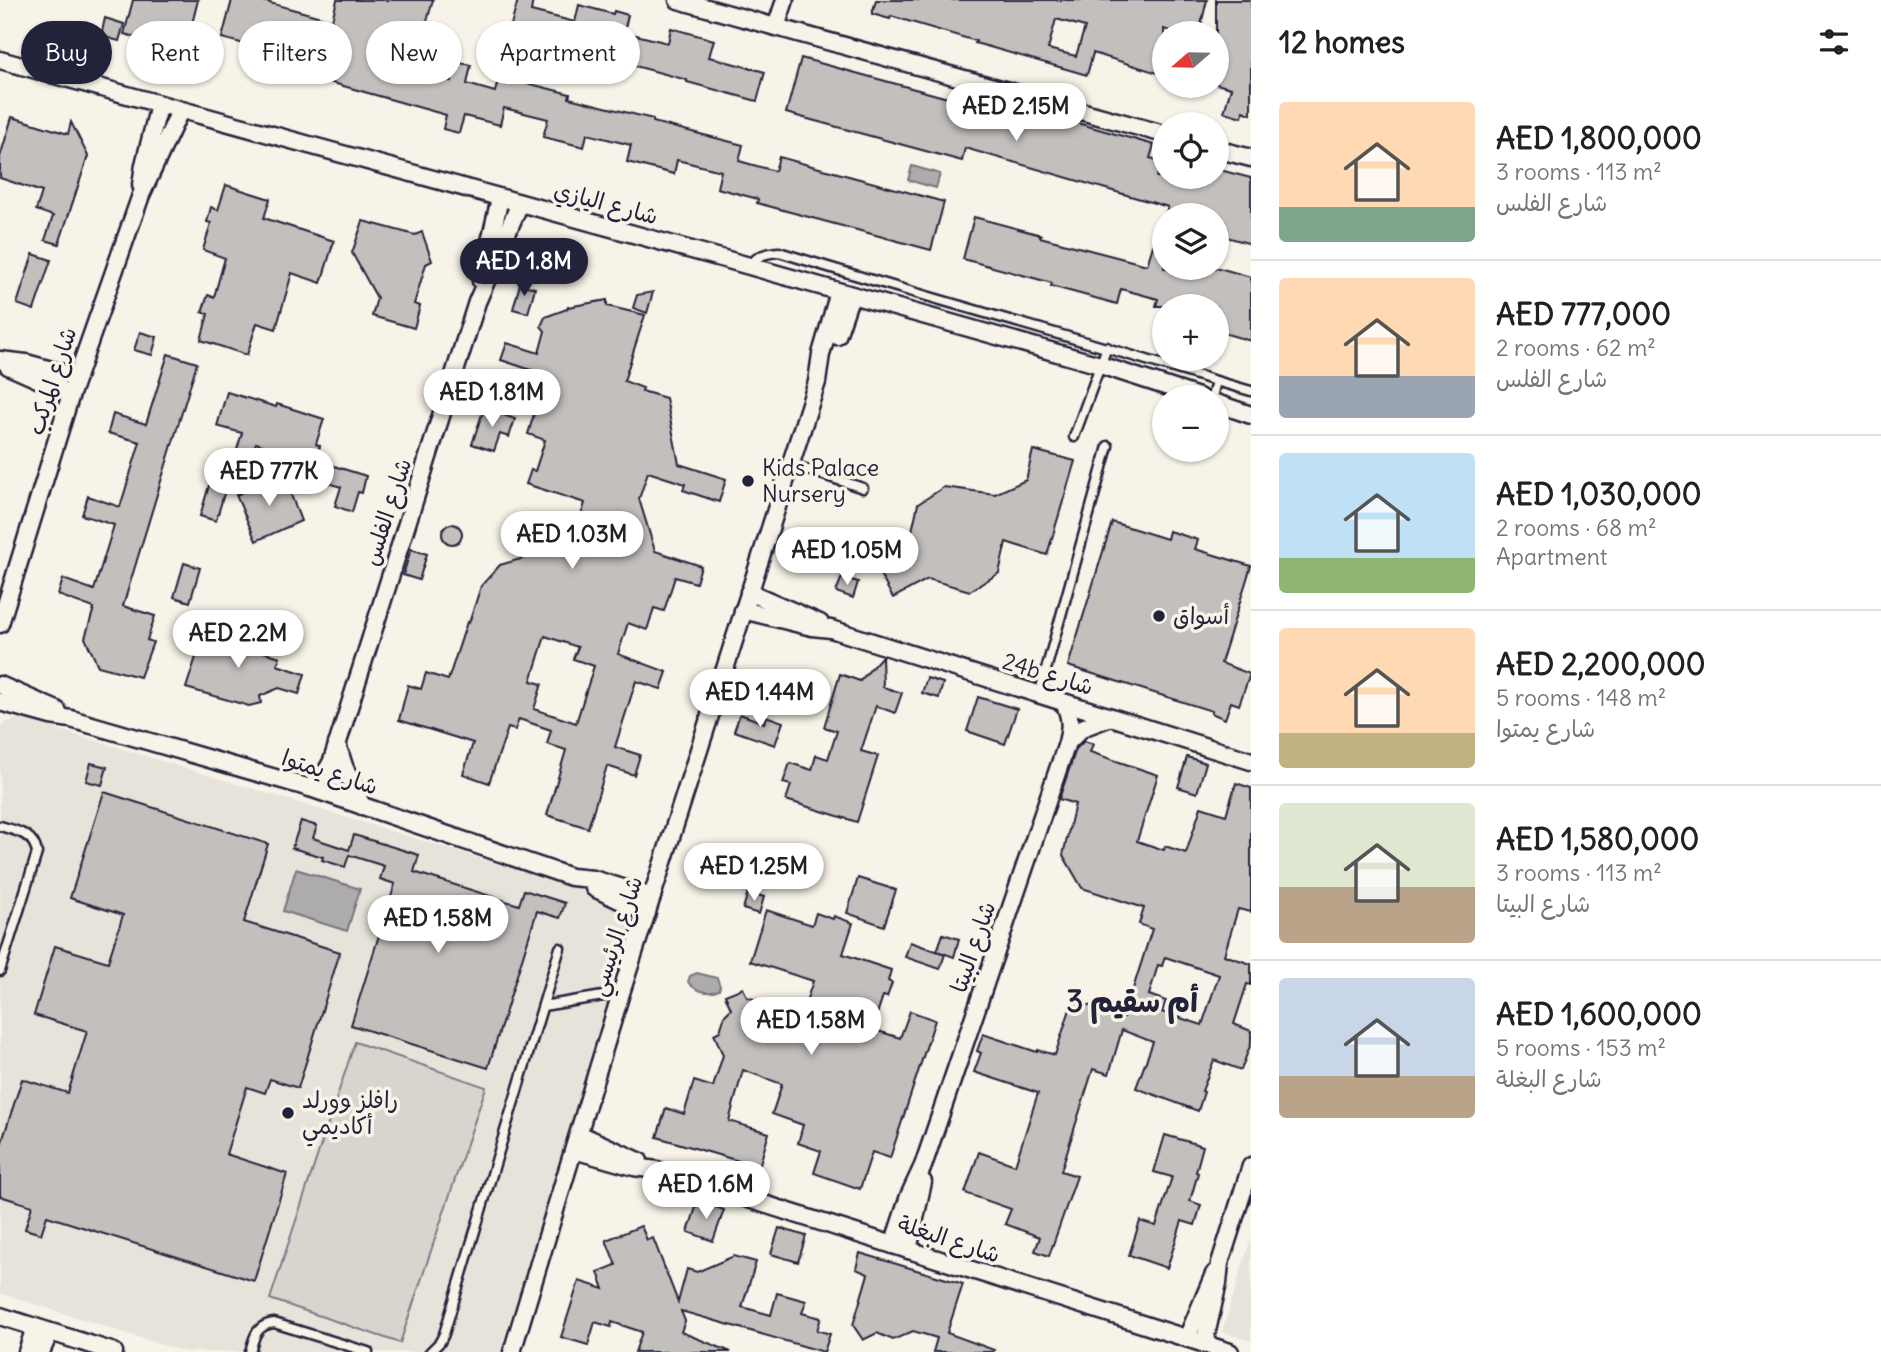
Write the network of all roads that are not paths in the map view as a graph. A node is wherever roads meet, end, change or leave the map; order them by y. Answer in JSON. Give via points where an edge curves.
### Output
{"nodes":[{"id":1,"x":678,"y":0,"type":"edge"},
{"id":2,"x":785,"y":0,"type":"edge"},
{"id":3,"x":776,"y":27,"type":"junction"},
{"id":4,"x":0,"y":60,"type":"edge"},
{"id":5,"x":159,"y":105,"type":"junction"},
{"id":6,"x":180,"y":111,"type":"junction"},
{"id":7,"x":1152,"y":131,"type":"edge"},
{"id":8,"x":1229,"y":152,"type":"edge"},
{"id":9,"x":1251,"y":158,"type":"edge"},
{"id":10,"x":141,"y":195,"type":"junction"},
{"id":11,"x":500,"y":198,"type":"junction"},
{"id":12,"x":520,"y":204,"type":"junction"},
{"id":13,"x":750,"y":266,"type":"junction"},
{"id":14,"x":845,"y":293,"type":"junction"},
{"id":15,"x":481,"y":294,"type":"junction"},
{"id":16,"x":927,"y":298,"type":"junction"},
{"id":17,"x":923,"y":316,"type":"junction"},
{"id":18,"x":1107,"y":347,"type":"junction"},
{"id":19,"x":0,"y":361,"type":"edge"},
{"id":20,"x":1100,"y":365,"type":"junction"},
{"id":21,"x":77,"y":377,"type":"junction"},
{"id":22,"x":1216,"y":381,"type":"junction"},
{"id":23,"x":1162,"y":385,"type":"edge"},
{"id":24,"x":1215,"y":385,"type":"edge"},
{"id":25,"x":1251,"y":391,"type":"edge"},
{"id":26,"x":71,"y":394,"type":"junction"},
{"id":27,"x":1229,"y":407,"type":"edge"},
{"id":28,"x":1251,"y":415,"type":"edge"},
{"id":29,"x":1074,"y":437,"type":"dead end"},
{"id":30,"x":1108,"y":446,"type":"dead end"},
{"id":31,"x":790,"y":464,"type":"junction"},
{"id":32,"x":863,"y":488,"type":"dead end"},
{"id":33,"x":749,"y":592,"type":"junction"},
{"id":34,"x":743,"y":610,"type":"junction"},
{"id":35,"x":0,"y":624,"type":"edge"},
{"id":36,"x":831,"y":629,"type":"junction"},
{"id":37,"x":0,"y":685,"type":"edge"},
{"id":38,"x":1039,"y":695,"type":"junction"},
{"id":39,"x":0,"y":702,"type":"edge"},
{"id":40,"x":1064,"y":703,"type":"junction"},
{"id":41,"x":1111,"y":717,"type":"junction"},
{"id":42,"x":71,"y":719,"type":"junction"},
{"id":43,"x":1067,"y":743,"type":"junction"},
{"id":44,"x":337,"y":744,"type":"junction"},
{"id":45,"x":1251,"y":761,"type":"edge"},
{"id":46,"x":310,"y":788,"type":"junction"},
{"id":47,"x":362,"y":806,"type":"junction"},
{"id":48,"x":0,"y":826,"type":"edge"},
{"id":49,"x":650,"y":905,"type":"junction"},
{"id":50,"x":560,"y":948,"type":"dead end"},
{"id":51,"x":0,"y":971,"type":"edge"},
{"id":52,"x":621,"y":993,"type":"junction"},
{"id":53,"x":543,"y":1006,"type":"junction"},
{"id":54,"x":579,"y":1134,"type":"junction"},
{"id":55,"x":573,"y":1150,"type":"junction"},
{"id":56,"x":1251,"y":1166,"type":"edge"},
{"id":57,"x":653,"y":1169,"type":"junction"},
{"id":58,"x":900,"y":1247,"type":"junction"},
{"id":59,"x":1220,"y":1263,"type":"junction"},
{"id":60,"x":0,"y":1316,"type":"edge"},
{"id":61,"x":42,"y":1329,"type":"junction"},
{"id":62,"x":1187,"y":1338,"type":"junction"},
{"id":63,"x":1203,"y":1343,"type":"junction"},
{"id":64,"x":27,"y":1352,"type":"edge"},
{"id":65,"x":41,"y":1352,"type":"edge"},
{"id":66,"x":114,"y":1352,"type":"edge"},
{"id":67,"x":250,"y":1352,"type":"edge"},
{"id":68,"x":368,"y":1352,"type":"edge"},
{"id":69,"x":430,"y":1352,"type":"edge"},
{"id":70,"x":512,"y":1352,"type":"edge"},
{"id":71,"x":1230,"y":1352,"type":"edge"}],
"edges":[{"from":1,"to":3,"type":"street"},
{"from":2,"to":3,"type":"street"},
{"from":3,"to":7,"type":"street"},
{"from":4,"to":5,"type":"street","name":"شارع اليازي"},
{"from":5,"to":6,"type":"street","name":"شارع اليازي"},
{"from":5,"to":10,"type":"street","name":"شارع المركب"},
{"from":6,"to":10,"type":"street","name":"شارع المركب"},
{"from":6,"to":11,"type":"street","name":"شارع اليازي"},
{"from":8,"to":9,"type":"street"},
{"from":10,"to":21,"type":"street","name":"شارع المركب"},
{"from":11,"to":12,"type":"street","name":"شارع اليازي"},
{"from":11,"to":15,"type":"street","name":"شارع الفلس"},
{"from":12,"to":13,"type":"street","name":"شارع اليازي"},
{"from":12,"to":15,"type":"street","name":"شارع الفلس"},
{"from":13,"to":14,"type":"street","name":"شارع اليازي"},
{"from":13,"to":16,"type":"lane","via":[[756,257],[779,252]]},
{"from":14,"to":17,"type":"street","name":"شارع اليازي"},
{"from":14,"to":31,"type":"street","name":"شارع الرئيسي","via":[[827,362]]},
{"from":15,"to":44,"type":"street","name":"شارع الفلس"},
{"from":16,"to":17,"type":"lane"},
{"from":16,"to":18,"type":"lane"},
{"from":17,"to":20,"type":"street","name":"شارع اليازي"},
{"from":18,"to":20,"type":"lane"},
{"from":18,"to":22,"type":"lane"},
{"from":19,"to":21,"type":"street"},
{"from":19,"to":26,"type":"street"},
{"from":20,"to":23,"type":"street","name":"شارع اليازي"},
{"from":20,"to":29,"type":"lane"},
{"from":21,"to":26,"type":"street","name":"شارع المركب"},
{"from":22,"to":24,"type":"lane"},
{"from":22,"to":25,"type":"lane"},
{"from":26,"to":35,"type":"street","name":"شارع المركب"},
{"from":27,"to":28,"type":"street"},
{"from":30,"to":38,"type":"lane"},
{"from":31,"to":32,"type":"lane"},
{"from":31,"to":33,"type":"street","name":"شارع الرئيسي"},
{"from":33,"to":34,"type":"street","name":"شارع الرئيسي"},
{"from":33,"to":36,"type":"street","name":"24b شارع"},
{"from":34,"to":36,"type":"street","name":"24b شارع"},
{"from":34,"to":49,"type":"street","name":"شارع الرئيسي"},
{"from":36,"to":38,"type":"street","name":"24b شارع"},
{"from":37,"to":42,"type":"street","name":"شارع يمتوا"},
{"from":38,"to":40,"type":"street","name":"24b شارع"},
{"from":39,"to":42,"type":"street","name":"شارع يمتوا"},
{"from":40,"to":41,"type":"street","name":"24b شارع"},
{"from":40,"to":43,"type":"street","name":"شارع البيتا","via":[[1071,725]]},
{"from":41,"to":43,"type":"street","via":[[1082,728]]},
{"from":41,"to":45,"type":"street","name":"24b شارع"},
{"from":42,"to":46,"type":"street","name":"شارع يمتوا"},
{"from":43,"to":58,"type":"street","name":"شارع البيتا","via":[[923,1166],[920,1195]]},
{"from":44,"to":46,"type":"street","name":"شارع الفلس","via":[[329,766]]},
{"from":44,"to":47,"type":"street"},
{"from":46,"to":47,"type":"street","name":"شارع يمتوا"},
{"from":47,"to":49,"type":"street","name":"شارع يمتوا"},
{"from":48,"to":51,"type":"lane","via":[[26,834],[37,853]]},
{"from":49,"to":52,"type":"street","name":"شارع الرئيسي"},
{"from":50,"to":53,"type":"lane"},
{"from":52,"to":53,"type":"lane"},
{"from":52,"to":54,"type":"street","name":"شارع الرئيسي"},
{"from":53,"to":69,"type":"lane","via":[[444,1334]]},
{"from":54,"to":55,"type":"street","name":"شارع الرئيسي"},
{"from":54,"to":57,"type":"street","name":"شارع البغلة"},
{"from":55,"to":57,"type":"street","name":"شارع البغلة"},
{"from":55,"to":70,"type":"street","name":"شارع الرئيسي"},
{"from":56,"to":59,"type":"street"},
{"from":57,"to":58,"type":"street","name":"شارع البغلة"},
{"from":58,"to":62,"type":"street","name":"شارع البغلة"},
{"from":59,"to":62,"type":"street"},
{"from":59,"to":63,"type":"street"},
{"from":60,"to":61,"type":"street"},
{"from":61,"to":64,"type":"street"},
{"from":61,"to":65,"type":"street"},
{"from":61,"to":66,"type":"street"},
{"from":62,"to":63,"type":"street","name":"شارع البغلة"},
{"from":63,"to":71,"type":"street","name":"شارع البغلة"},
{"from":67,"to":68,"type":"lane","via":[[256,1333],[274,1323]]}]}
